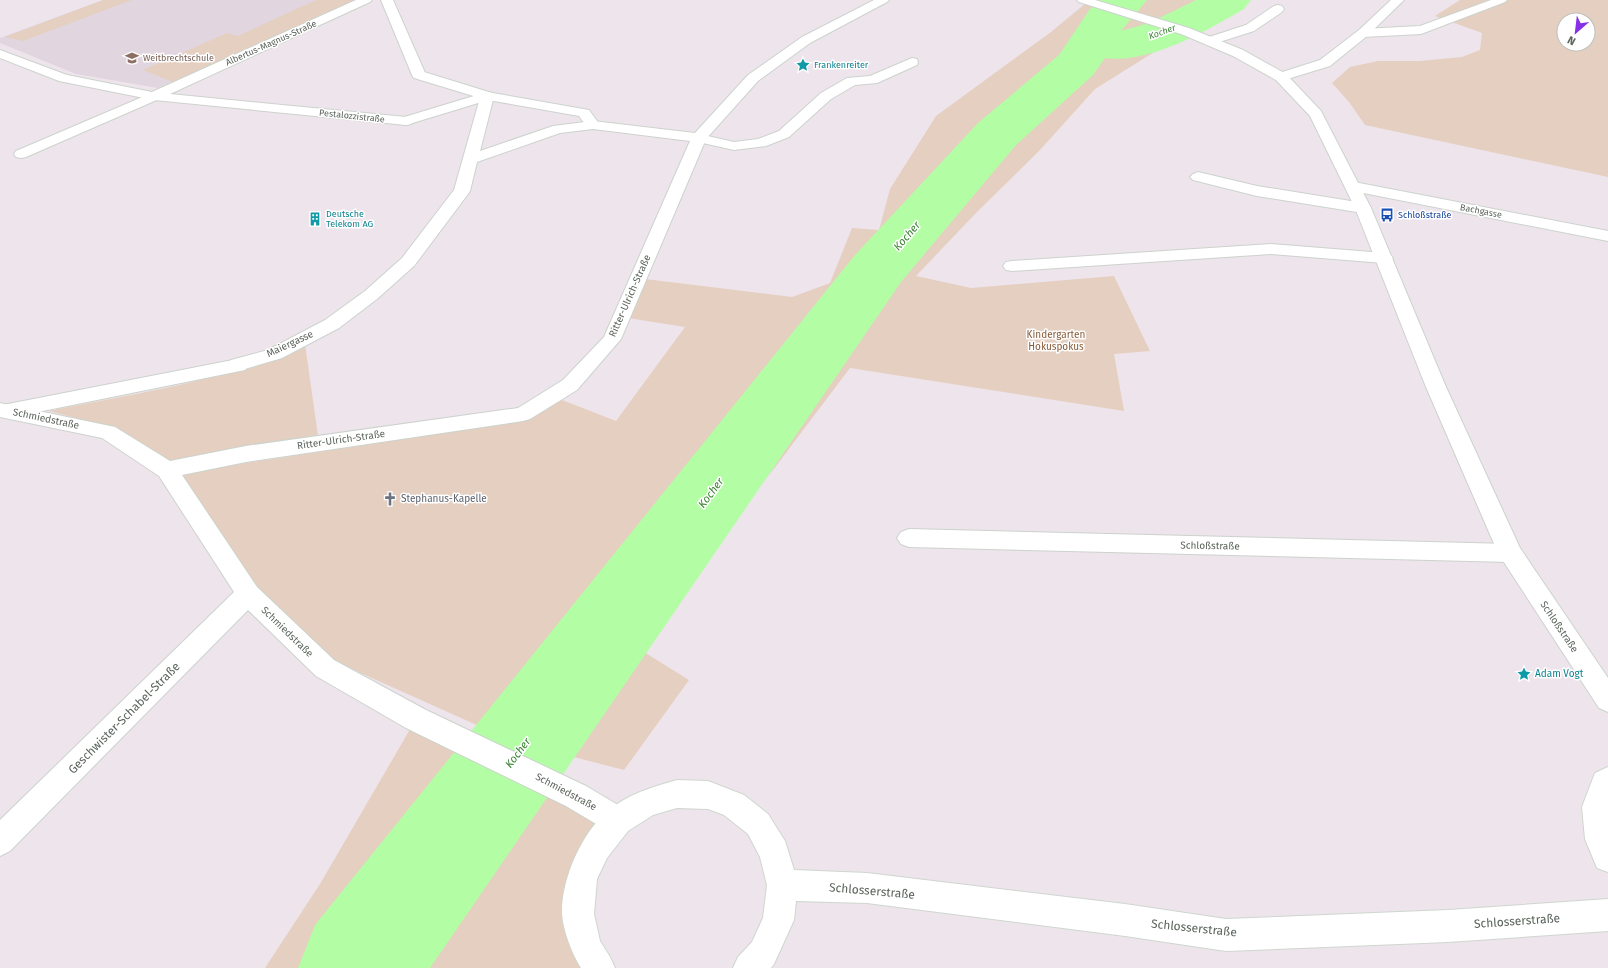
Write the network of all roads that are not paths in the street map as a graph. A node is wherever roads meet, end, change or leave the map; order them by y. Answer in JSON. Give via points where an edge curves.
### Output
{"nodes":[{"id":1,"x":366,"y":0,"type":"edge"},
{"id":2,"x":387,"y":0,"type":"edge"},
{"id":3,"x":883,"y":0,"type":"edge"},
{"id":4,"x":1084,"y":0,"type":"edge"},
{"id":5,"x":1394,"y":0,"type":"edge"},
{"id":6,"x":1501,"y":0,"type":"edge"},
{"id":7,"x":1278,"y":9,"type":"dead end"},
{"id":8,"x":1363,"y":32,"type":"junction"},
{"id":9,"x":1210,"y":41,"type":"junction"},
{"id":10,"x":0,"y":54,"type":"edge"},
{"id":11,"x":912,"y":62,"type":"dead end"},
{"id":12,"x":1281,"y":77,"type":"junction"},
{"id":13,"x":154,"y":96,"type":"junction"},
{"id":14,"x":487,"y":96,"type":"junction"},
{"id":15,"x":593,"y":125,"type":"junction"},
{"id":16,"x":699,"y":138,"type":"junction"},
{"id":17,"x":22,"y":154,"type":"dead end"},
{"id":18,"x":470,"y":159,"type":"junction"},
{"id":19,"x":1198,"y":177,"type":"dead end"},
{"id":20,"x":1354,"y":187,"type":"junction"},
{"id":21,"x":1363,"y":208,"type":"junction"},
{"id":22,"x":1608,"y":236,"type":"edge"},
{"id":23,"x":1384,"y":258,"type":"junction"},
{"id":24,"x":1012,"y":266,"type":"dead end"},
{"id":25,"x":4,"y":410,"type":"edge"},
{"id":26,"x":167,"y":470,"type":"junction"},
{"id":27,"x":909,"y":538,"type":"dead end"},
{"id":28,"x":1510,"y":553,"type":"junction"},
{"id":29,"x":248,"y":594,"type":"junction"},
{"id":30,"x":1608,"y":700,"type":"edge"},
{"id":31,"x":1608,"y":781,"type":"edge"},
{"id":32,"x":618,"y":821,"type":"junction"},
{"id":33,"x":0,"y":841,"type":"edge"},
{"id":34,"x":1608,"y":857,"type":"edge"},
{"id":35,"x":782,"y":885,"type":"junction"},
{"id":36,"x":1608,"y":915,"type":"edge"},
{"id":37,"x":599,"y":968,"type":"edge"},
{"id":38,"x":748,"y":968,"type":"edge"}],
"edges":[{"from":1,"to":13,"type":"street","name":"Albertus-Magnus-Straße"},
{"from":2,"to":14,"type":"street","via":[[420,75]]},
{"from":3,"to":16,"type":"street","name":"Ritter-Ulrich-Straße","via":[[806,40],[753,78]]},
{"from":4,"to":9,"type":"street","name":"Schloßstraße","via":[[1152,20]]},
{"from":5,"to":8,"type":"street"},
{"from":6,"to":8,"type":"street","via":[[1421,30]]},
{"from":7,"to":9,"type":"street","via":[[1250,28]]},
{"from":8,"to":12,"type":"street","via":[[1325,63]]},
{"from":9,"to":12,"type":"street","name":"Schloßstraße"},
{"from":10,"to":13,"type":"street","name":"Pestalozzistraße","via":[[64,78]]},
{"from":11,"to":16,"type":"street","via":[[872,80],[852,81],[826,96],[784,134],[761,143],[734,146]]},
{"from":12,"to":20,"type":"street","name":"Schloßstraße","via":[[1316,114]]},
{"from":13,"to":14,"type":"street","name":"Pestalozzistraße","via":[[406,121]]},
{"from":13,"to":17,"type":"street","name":"Albertus-Magnus-Straße"},
{"from":14,"to":15,"type":"street","name":"Pestalozzistraße","via":[[584,113]]},
{"from":14,"to":18,"type":"street","name":"Maiergasse"},
{"from":15,"to":16,"type":"street"},
{"from":15,"to":18,"type":"street","via":[[558,129]]},
{"from":16,"to":26,"type":"street","name":"Ritter-Ulrich-Straße","via":[[612,339],[570,386],[523,414],[253,453]]},
{"from":18,"to":25,"type":"street","name":"Maiergasse","via":[[462,191],[408,262],[371,295],[332,324],[275,354],[238,365]]},
{"from":19,"to":21,"type":"street","via":[[1257,191]]},
{"from":20,"to":21,"type":"street","name":"Schloßstraße"},
{"from":20,"to":22,"type":"street","name":"Bachgasse"},
{"from":21,"to":23,"type":"street","name":"Schloßstraße"},
{"from":23,"to":24,"type":"street","via":[[1270,249]]},
{"from":23,"to":28,"type":"street","name":"Schloßstraße","via":[[1436,387]]},
{"from":25,"to":26,"type":"street","name":"Schmiedstraße","via":[[108,432]]},
{"from":26,"to":29,"type":"street","name":"Schmiedstraße"},
{"from":27,"to":28,"type":"street","name":"Schloßstraße"},
{"from":28,"to":30,"type":"street","name":"Schloßstraße"},
{"from":29,"to":32,"type":"street","name":"Schmiedstraße","via":[[325,668],[416,719],[576,796]]},
{"from":29,"to":33,"type":"street","name":"Geschwister-Schabel-Straße"},
{"from":31,"to":34,"type":"street","via":[[1596,807],[1600,838]]},
{"from":32,"to":35,"type":"street","via":[[646,803],[677,794],[708,795],[734,805],[758,824],[774,852]]},
{"from":32,"to":37,"type":"street","via":[[596,847],[582,879],[578,914],[586,947]]},
{"from":35,"to":36,"type":"street","name":"Schlosserstraße","via":[[867,888],[1226,935],[1448,926]]},
{"from":35,"to":38,"type":"street","via":[[778,920],[763,953]]}]}
